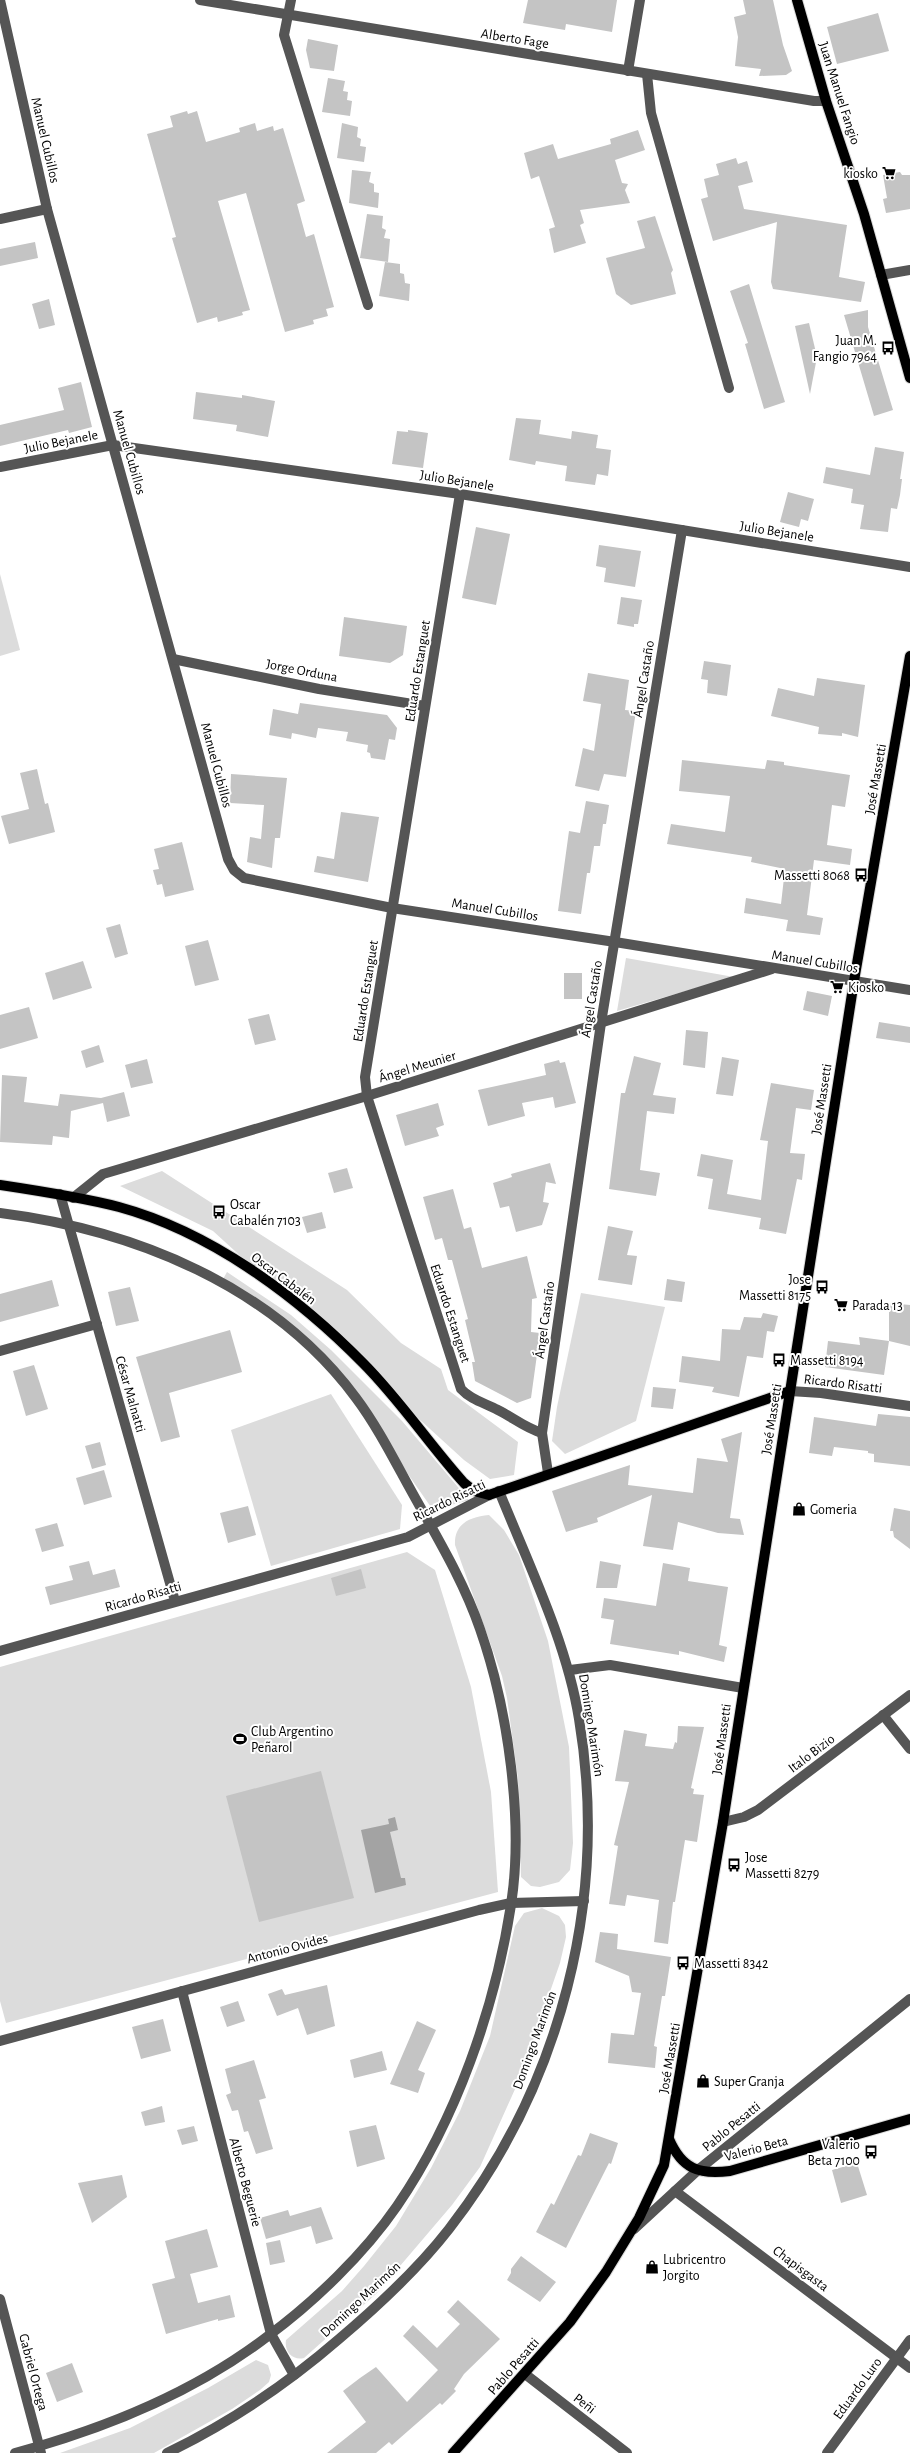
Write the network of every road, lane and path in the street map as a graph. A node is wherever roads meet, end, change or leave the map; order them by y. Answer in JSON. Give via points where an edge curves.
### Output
{"nodes":[{"id":1,"x":0,"y":0,"type":"edge"},
{"id":2,"x":200,"y":0,"type":"edge"},
{"id":3,"x":291,"y":0,"type":"edge"},
{"id":4,"x":640,"y":0,"type":"edge"},
{"id":5,"x":797,"y":0,"type":"edge"},
{"id":6,"x":288,"y":14,"type":"junction"},
{"id":7,"x":628,"y":71,"type":"junction"},
{"id":8,"x":647,"y":74,"type":"junction"},
{"id":9,"x":826,"y":101,"type":"junction"},
{"id":10,"x":47,"y":209,"type":"junction"},
{"id":11,"x":0,"y":219,"type":"edge"},
{"id":12,"x":910,"y":270,"type":"edge"},
{"id":13,"x":881,"y":275,"type":"junction"},
{"id":14,"x":368,"y":305,"type":"dead end"},
{"id":15,"x":910,"y":378,"type":"edge"},
{"id":16,"x":729,"y":388,"type":"dead end"},
{"id":17,"x":113,"y":445,"type":"junction"},
{"id":18,"x":0,"y":468,"type":"edge"},
{"id":19,"x":460,"y":494,"type":"junction"},
{"id":20,"x":682,"y":530,"type":"junction"},
{"id":21,"x":910,"y":567,"type":"edge"},
{"id":22,"x":910,"y":656,"type":"edge"},
{"id":23,"x":174,"y":659,"type":"junction"},
{"id":24,"x":425,"y":706,"type":"junction"},
{"id":25,"x":392,"y":908,"type":"junction"},
{"id":26,"x":615,"y":942,"type":"junction"},
{"id":27,"x":774,"y":969,"type":"junction"},
{"id":28,"x":854,"y":981,"type":"junction"},
{"id":29,"x":910,"y":990,"type":"edge"},
{"id":30,"x":601,"y":1023,"type":"junction"},
{"id":31,"x":367,"y":1096,"type":"junction"},
{"id":32,"x":0,"y":1184,"type":"edge"},
{"id":33,"x":60,"y":1194,"type":"junction"},
{"id":34,"x":73,"y":1198,"type":"junction"},
{"id":35,"x":0,"y":1213,"type":"edge"},
{"id":36,"x":68,"y":1226,"type":"junction"},
{"id":37,"x":97,"y":1324,"type":"junction"},
{"id":38,"x":0,"y":1351,"type":"edge"},
{"id":39,"x":790,"y":1391,"type":"junction"},
{"id":40,"x":910,"y":1406,"type":"edge"},
{"id":41,"x":542,"y":1433,"type":"junction"},
{"id":42,"x":548,"y":1473,"type":"junction"},
{"id":43,"x":499,"y":1491,"type":"junction"},
{"id":44,"x":489,"y":1495,"type":"junction"},
{"id":45,"x":430,"y":1525,"type":"junction"},
{"id":46,"x":175,"y":1601,"type":"junction"},
{"id":47,"x":0,"y":1651,"type":"edge"},
{"id":48,"x":570,"y":1670,"type":"junction"},
{"id":49,"x":743,"y":1688,"type":"junction"},
{"id":50,"x":910,"y":1695,"type":"edge"},
{"id":51,"x":883,"y":1715,"type":"junction"},
{"id":52,"x":910,"y":1749,"type":"edge"},
{"id":53,"x":723,"y":1822,"type":"junction"},
{"id":54,"x":584,"y":1901,"type":"junction"},
{"id":55,"x":512,"y":1903,"type":"junction"},
{"id":56,"x":182,"y":1991,"type":"junction"},
{"id":57,"x":910,"y":1999,"type":"edge"},
{"id":58,"x":0,"y":2041,"type":"edge"},
{"id":59,"x":910,"y":2119,"type":"edge"},
{"id":60,"x":669,"y":2139,"type":"junction"},
{"id":61,"x":698,"y":2170,"type":"junction"},
{"id":62,"x":675,"y":2191,"type":"junction"},
{"id":63,"x":629,"y":2234,"type":"junction"},
{"id":64,"x":0,"y":2299,"type":"edge"},
{"id":65,"x":271,"y":2334,"type":"junction"},
{"id":66,"x":910,"y":2340,"type":"edge"},
{"id":67,"x":897,"y":2358,"type":"junction"},
{"id":68,"x":910,"y":2368,"type":"edge"},
{"id":69,"x":525,"y":2374,"type":"junction"},
{"id":70,"x":294,"y":2375,"type":"junction"},
{"id":71,"x":40,"y":2450,"type":"edge"},
{"id":72,"x":15,"y":2453,"type":"edge"},
{"id":73,"x":167,"y":2453,"type":"edge"},
{"id":74,"x":453,"y":2453,"type":"edge"},
{"id":75,"x":627,"y":2453,"type":"edge"},
{"id":76,"x":827,"y":2453,"type":"edge"}],
"edges":[{"from":1,"to":10,"type":"street","name":"Manuel Cubillos"},
{"from":2,"to":6,"type":"street","name":"Alberto Fage"},
{"from":3,"to":6,"type":"street"},
{"from":4,"to":7,"type":"street"},
{"from":5,"to":9,"type":"main road","name":"Juan Manuel Fangio"},
{"from":6,"to":7,"type":"street","name":"Alberto Fage"},
{"from":6,"to":14,"type":"street","via":[[284,35]]},
{"from":7,"to":8,"type":"street","name":"Alberto Fage"},
{"from":8,"to":9,"type":"street","name":"Alberto Fage"},
{"from":8,"to":16,"type":"street","via":[[650,113]]},
{"from":9,"to":13,"type":"main road","name":"Juan Manuel Fangio","via":[[852,176]]},
{"from":10,"to":11,"type":"street"},
{"from":10,"to":17,"type":"street","name":"Manuel Cubillos"},
{"from":12,"to":13,"type":"street"},
{"from":13,"to":15,"type":"main road","name":"Juan Manuel Fangio"},
{"from":17,"to":18,"type":"street","name":"Julio Bejanele"},
{"from":17,"to":19,"type":"street","name":"Julio Bejanele"},
{"from":17,"to":23,"type":"street","name":"Manuel Cubillos"},
{"from":19,"to":20,"type":"street","name":"Julio Bejanele"},
{"from":19,"to":24,"type":"street","name":"Eduardo Estanguet"},
{"from":20,"to":21,"type":"street","name":"Julio Bejanele"},
{"from":20,"to":26,"type":"street","name":"Ángel Castaño"},
{"from":22,"to":28,"type":"main road","name":"José Massetti"},
{"from":23,"to":24,"type":"street","name":"Jorge Orduna","via":[[319,689]]},
{"from":23,"to":25,"type":"street","name":"Manuel Cubillos","via":[[228,859],[234,870],[244,878]]},
{"from":24,"to":25,"type":"street","name":"Eduardo Estanguet"},
{"from":25,"to":26,"type":"street","name":"Manuel Cubillos"},
{"from":25,"to":31,"type":"street","name":"Eduardo Estanguet","via":[[365,1077]]},
{"from":26,"to":27,"type":"street","name":"Manuel Cubillos"},
{"from":26,"to":30,"type":"street","name":"Ángel Castaño"},
{"from":27,"to":28,"type":"street","name":"Manuel Cubillos"},
{"from":27,"to":30,"type":"street","name":"Ángel Meunier"},
{"from":28,"to":29,"type":"street","name":"Manuel Cubillos"},
{"from":28,"to":39,"type":"main road","name":"José Massetti"},
{"from":30,"to":31,"type":"street","name":"Ángel Meunier"},
{"from":30,"to":41,"type":"street","name":"Ángel Castaño"},
{"from":31,"to":34,"type":"street","name":"Ángel Meunier","via":[[103,1174]]},
{"from":31,"to":41,"type":"street","name":"Eduardo Estanguet","via":[[461,1389],[468,1396],[499,1411],[525,1428]]},
{"from":32,"to":33,"type":"main road","name":"Oscar Cabalén"},
{"from":33,"to":34,"type":"main road","name":"Oscar Cabalén"},
{"from":33,"to":36,"type":"street","name":"César Malnatti"},
{"from":34,"to":44,"type":"main road","name":"Oscar Cabalén","via":[[119,1207],[178,1229],[234,1258],[280,1289],[326,1326],[364,1363],[464,1483]]},
{"from":35,"to":36,"type":"street"},
{"from":36,"to":37,"type":"street","name":"César Malnatti"},
{"from":36,"to":45,"type":"street","via":[[126,1242],[182,1262],[230,1286],[304,1339],[357,1400]]},
{"from":37,"to":38,"type":"street"},
{"from":37,"to":46,"type":"street","name":"César Malnatti"},
{"from":39,"to":40,"type":"street","name":"Ricardo Risatti"},
{"from":39,"to":42,"type":"main road","name":"Ricardo Risatti"},
{"from":39,"to":49,"type":"main road","name":"José Massetti"},
{"from":41,"to":42,"type":"street","name":"Ángel Castaño"},
{"from":42,"to":43,"type":"main road","name":"Ricardo Risatti"},
{"from":43,"to":44,"type":"main road","name":"Ricardo Risatti"},
{"from":43,"to":48,"type":"street","name":"Domingo Marimón"},
{"from":44,"to":45,"type":"street","name":"Ricardo Risatti"},
{"from":45,"to":46,"type":"street","name":"Ricardo Risatti","via":[[408,1537]]},
{"from":45,"to":55,"type":"street","via":[[456,1572],[479,1625],[502,1711],[514,1809]]},
{"from":46,"to":47,"type":"street","name":"Ricardo Risatti"},
{"from":48,"to":49,"type":"street","via":[[610,1665]]},
{"from":48,"to":54,"type":"street","name":"Domingo Marimón","via":[[587,1785],[588,1836]]},
{"from":49,"to":53,"type":"main road","name":"José Massetti"},
{"from":50,"to":51,"type":"street","name":"Italo Bizio"},
{"from":51,"to":52,"type":"street"},
{"from":51,"to":53,"type":"street","name":"Italo Bizio","via":[[758,1810],[744,1817]]},
{"from":53,"to":60,"type":"main road","name":"José Massetti"},
{"from":54,"to":55,"type":"street","name":"Antonio Ovides"},
{"from":54,"to":70,"type":"street","name":"Domingo Marimón","via":[[579,1940],[565,2002],[542,2064],[514,2126],[484,2177],[449,2230],[406,2276],[362,2319]]},
{"from":55,"to":56,"type":"street","name":"Antonio Ovides"},
{"from":55,"to":65,"type":"street","via":[[494,1984],[472,2060],[432,2146],[398,2204],[372,2239],[308,2302]]},
{"from":56,"to":58,"type":"street","name":"Antonio Ovides"},
{"from":56,"to":65,"type":"street","name":"Alberto Beguerie"},
{"from":57,"to":61,"type":"street","name":"Pablo Pesatti"},
{"from":59,"to":61,"type":"main road","name":"Valerio Beta","via":[[730,2171]]},
{"from":60,"to":61,"type":"main road","name":"Valerio Beta","via":[[683,2162]]},
{"from":60,"to":63,"type":"main road","name":"Pablo Pesatti","via":[[657,2184]]},
{"from":61,"to":62,"type":"street","name":"Pablo Pesatti"},
{"from":62,"to":63,"type":"street","name":"Pablo Pesatti"},
{"from":62,"to":67,"type":"street","name":"Chapisgasta"},
{"from":63,"to":69,"type":"main road","name":"Pablo Pesatti","via":[[606,2272],[570,2322]]},
{"from":64,"to":71,"type":"street","name":"Gabriel Ortega"},
{"from":65,"to":70,"type":"street","name":"Alberto Beguerie"},
{"from":65,"to":71,"type":"street","via":[[239,2357],[196,2382],[140,2410]]},
{"from":66,"to":67,"type":"street","name":"Eduardo Luro"},
{"from":67,"to":68,"type":"street","name":"Chapisgasta"},
{"from":67,"to":76,"type":"street","name":"Eduardo Luro"},
{"from":69,"to":74,"type":"main road","name":"Pablo Pesatti"},
{"from":69,"to":75,"type":"street","name":"Peñi"},
{"from":70,"to":73,"type":"street","name":"Domingo Marimón","via":[[229,2420]]},
{"from":71,"to":72,"type":"street"}]}
